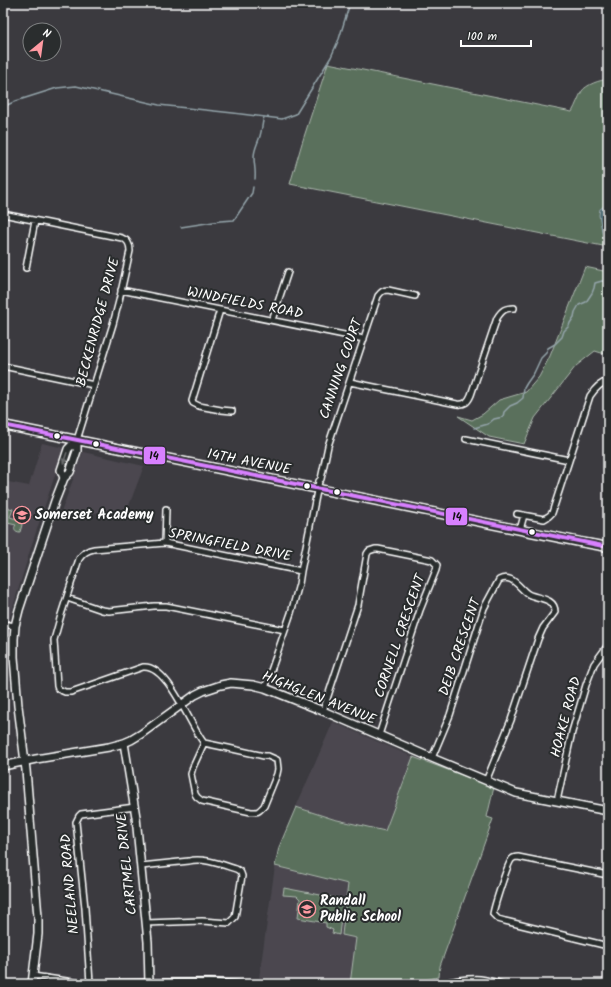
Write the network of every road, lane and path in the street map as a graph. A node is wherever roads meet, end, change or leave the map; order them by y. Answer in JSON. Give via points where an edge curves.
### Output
{"nodes":[{"id":1,"x":3,"y":214,"type":"edge"},
{"id":2,"x":35,"y":220,"type":"junction"},
{"id":3,"x":26,"y":268,"type":"dead end"},
{"id":4,"x":288,"y":272,"type":"dead end"},
{"id":5,"x":122,"y":290,"type":"junction"},
{"id":6,"x":415,"y":296,"type":"dead end"},
{"id":7,"x":514,"y":308,"type":"dead end"},
{"id":8,"x":220,"y":310,"type":"junction"},
{"id":9,"x":272,"y":320,"type":"junction"},
{"id":10,"x":364,"y":339,"type":"junction"},
{"id":11,"x":3,"y":366,"type":"edge"},
{"id":12,"x":608,"y":381,"type":"edge"},
{"id":13,"x":350,"y":382,"type":"junction"},
{"id":14,"x":94,"y":385,"type":"junction"},
{"id":15,"x":232,"y":411,"type":"dead end"},
{"id":16,"x":3,"y":425,"type":"edge"},
{"id":17,"x":466,"y":439,"type":"dead end"},
{"id":18,"x":77,"y":440,"type":"junction"},
{"id":19,"x":569,"y":460,"type":"junction"},
{"id":20,"x":318,"y":489,"type":"junction"},
{"id":21,"x":166,"y":509,"type":"dead end"},
{"id":22,"x":517,"y":514,"type":"dead end"},
{"id":23,"x":524,"y":515,"type":"junction"},
{"id":24,"x":520,"y":530,"type":"junction"},
{"id":25,"x":165,"y":543,"type":"junction"},
{"id":26,"x":608,"y":547,"type":"edge"},
{"id":27,"x":301,"y":571,"type":"junction"},
{"id":28,"x":67,"y":598,"type":"junction"},
{"id":29,"x":3,"y":624,"type":"edge"},
{"id":30,"x":15,"y":626,"type":"junction"},
{"id":31,"x":285,"y":630,"type":"junction"},
{"id":32,"x":608,"y":645,"type":"edge"},
{"id":33,"x":265,"y":688,"type":"junction"},
{"id":34,"x":182,"y":704,"type":"junction"},
{"id":35,"x":323,"y":711,"type":"junction"},
{"id":36,"x":379,"y":735,"type":"junction"},
{"id":37,"x":124,"y":743,"type":"junction"},
{"id":38,"x":204,"y":743,"type":"junction"},
{"id":39,"x":432,"y":758,"type":"junction"},
{"id":40,"x":25,"y":761,"type":"junction"},
{"id":41,"x":3,"y":766,"type":"edge"},
{"id":42,"x":486,"y":780,"type":"junction"},
{"id":43,"x":558,"y":801,"type":"junction"},
{"id":44,"x":135,"y":807,"type":"junction"},
{"id":45,"x":608,"y":812,"type":"edge"},
{"id":46,"x":141,"y":866,"type":"junction"},
{"id":47,"x":608,"y":875,"type":"edge"},
{"id":48,"x":146,"y":923,"type":"junction"},
{"id":49,"x":608,"y":946,"type":"edge"},
{"id":50,"x":33,"y":976,"type":"junction"},
{"id":51,"x":90,"y":983,"type":"junction"},
{"id":52,"x":149,"y":983,"type":"edge"},
{"id":53,"x":210,"y":983,"type":"edge"},
{"id":54,"x":32,"y":984,"type":"edge"},
{"id":55,"x":244,"y":984,"type":"edge"},
{"id":56,"x":439,"y":984,"type":"edge"},
{"id":57,"x":502,"y":984,"type":"edge"}],
"edges":[{"from":1,"to":2,"type":"street","name":"BECKENRIDGE DRIVE"},
{"from":2,"to":3,"type":"street"},
{"from":2,"to":5,"type":"street","name":"BECKENRIDGE DRIVE","via":[[125,239],[130,251]]},
{"from":4,"to":9,"type":"street"},
{"from":5,"to":8,"type":"street","name":"WINDFIELDS ROAD"},
{"from":5,"to":14,"type":"street","name":"BECKENRIDGE DRIVE"},
{"from":6,"to":10,"type":"street","name":"CANNING COURT","via":[[388,290],[381,292]]},
{"from":7,"to":13,"type":"street","via":[[507,308],[497,318],[466,403],[457,404]]},
{"from":8,"to":9,"type":"street","name":"WINDFIELDS ROAD"},
{"from":8,"to":15,"type":"street","via":[[192,401],[199,406]]},
{"from":9,"to":10,"type":"street","name":"WINDFIELDS ROAD"},
{"from":10,"to":13,"type":"street","name":"CANNING COURT"},
{"from":11,"to":14,"type":"street"},
{"from":12,"to":19,"type":"street","via":[[590,396]]},
{"from":13,"to":20,"type":"street","name":"CANNING COURT","via":[[328,446]]},
{"from":14,"to":18,"type":"street","name":"BECKENRIDGE DRIVE"},
{"from":16,"to":18,"type":"main road","name":"14TH AVENUE"},
{"from":17,"to":19,"type":"street"},
{"from":18,"to":20,"type":"main road","name":"14TH AVENUE"},
{"from":18,"to":30,"type":"street","via":[[77,451],[70,472],[64,478],[55,501]]},
{"from":19,"to":23,"type":"street","via":[[554,508],[549,516],[544,519]]},
{"from":20,"to":24,"type":"main road","name":"14TH AVENUE"},
{"from":20,"to":27,"type":"street","name":"CANNING COURT"},
{"from":21,"to":25,"type":"street"},
{"from":22,"to":23,"type":"street"},
{"from":23,"to":24,"type":"street"},
{"from":24,"to":26,"type":"main road","name":"14TH AVENUE"},
{"from":25,"to":27,"type":"street","name":"SPRINGFIELD DRIVE"},
{"from":25,"to":28,"type":"street","name":"SPRINGFIELD DRIVE","via":[[88,550],[79,560]]},
{"from":27,"to":31,"type":"street","name":"CANNING COURT"},
{"from":28,"to":31,"type":"street","via":[[102,610],[166,606]]},
{"from":28,"to":34,"type":"street","name":"SPRINGFIELD DRIVE","via":[[54,640],[58,689],[71,692],[147,667],[162,675]]},
{"from":29,"to":30,"type":"street"},
{"from":30,"to":40,"type":"street","via":[[17,692]]},
{"from":31,"to":33,"type":"street","name":"CANNING COURT"},
{"from":32,"to":43,"type":"street","name":"HOAKE ROAD","via":[[594,664],[584,691],[572,732]]},
{"from":33,"to":34,"type":"street","name":"HIGHGLEN AVENUE","via":[[231,683],[203,691]]},
{"from":33,"to":35,"type":"street","name":"HIGHGLEN AVENUE"},
{"from":34,"to":37,"type":"street","name":"HIGHGLEN AVENUE","via":[[141,734]]},
{"from":34,"to":38,"type":"street"},
{"from":35,"to":36,"type":"street","name":"HIGHGLEN AVENUE"},
{"from":35,"to":36,"type":"street","name":"CORNELL CRESCENT","via":[[358,605],[369,551],[383,550],[432,560],[436,570],[420,610]]},
{"from":36,"to":39,"type":"street","name":"HIGHGLEN AVENUE"},
{"from":37,"to":40,"type":"street","name":"HIGHGLEN AVENUE"},
{"from":37,"to":44,"type":"street","name":"CARTMEL DRIVE"},
{"from":38,"to":38,"type":"street","via":[[191,771],[197,798],[251,812],[260,811],[277,774],[277,760]]},
{"from":39,"to":42,"type":"street","name":"HIGHGLEN AVENUE"},
{"from":39,"to":42,"type":"street","name":"DEIB CRESCENT","via":[[450,715],[484,608],[499,580],[512,580],[529,594],[551,602],[555,612],[538,638],[511,720]]},
{"from":40,"to":41,"type":"street","name":"HIGHGLEN AVENUE"},
{"from":40,"to":50,"type":"street","via":[[39,924]]},
{"from":42,"to":43,"type":"street","name":"HIGHGLEN AVENUE","via":[[516,792]]},
{"from":43,"to":45,"type":"street","name":"HIGHGLEN AVENUE"},
{"from":44,"to":46,"type":"street","name":"CARTMEL DRIVE"},
{"from":44,"to":51,"type":"street","name":"NEELAND ROAD","via":[[81,814],[76,822]]},
{"from":46,"to":48,"type":"street","name":"CARTMEL DRIVE"},
{"from":46,"to":48,"type":"street","via":[[194,859],[236,868],[242,876],[235,917],[229,923]]},
{"from":47,"to":49,"type":"street","via":[[514,857],[508,866],[493,914],[504,921]]},
{"from":48,"to":52,"type":"street","name":"CARTMEL DRIVE"},
{"from":50,"to":51,"type":"street"},
{"from":50,"to":54,"type":"street"},
{"from":51,"to":52,"type":"street"},
{"from":52,"to":53,"type":"street"},
{"from":53,"to":55,"type":"street"},
{"from":56,"to":57,"type":"street","via":[[471,979]]}]}
